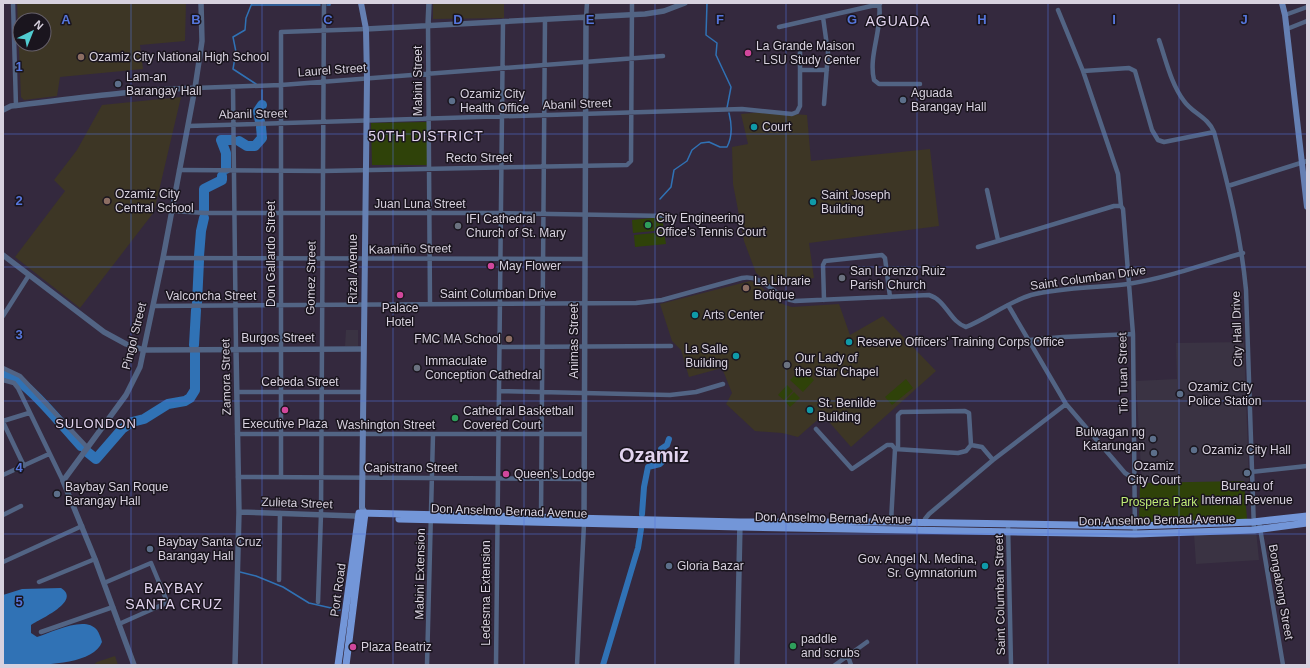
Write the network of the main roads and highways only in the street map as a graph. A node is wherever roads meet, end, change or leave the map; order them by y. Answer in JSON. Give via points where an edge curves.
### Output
{"nodes":[{"id":1,"x":361,"y":3,"type":"edge"},
{"id":2,"x":1282,"y":3,"type":"edge"},
{"id":3,"x":1304,"y":162,"type":"edge"},
{"id":4,"x":1307,"y":207,"type":"edge"},
{"id":5,"x":361,"y":514,"type":"junction"},
{"id":6,"x":1307,"y":516,"type":"edge"},
{"id":7,"x":496,"y":519,"type":"junction"},
{"id":8,"x":584,"y":521,"type":"junction"},
{"id":9,"x":1307,"y":523,"type":"edge"},
{"id":10,"x":828,"y":525,"type":"junction"},
{"id":11,"x":1256,"y":526,"type":"junction"},
{"id":12,"x":350,"y":609,"type":"junction"},
{"id":13,"x":338,"y":665,"type":"edge"},
{"id":14,"x":346,"y":665,"type":"edge"}],
"edges":[{"from":1,"to":5,"type":"main road","name":"Rizal Avenue","via":[[366,29],[367,79]]},
{"from":2,"to":3,"type":"main road"},
{"from":3,"to":4,"type":"main road"},
{"from":5,"to":7,"type":"main road","name":"Don Anselmo Bernad Avenue"},
{"from":5,"to":12,"type":"main road","name":"Port Road"},
{"from":6,"to":11,"type":"main road","name":"Don Anselmo Bernad Avenue"},
{"from":7,"to":8,"type":"main road","name":"Don Anselmo Bernad Avenue"},
{"from":7,"to":8,"type":"main road","name":"Don Anselmo Bernad Avenue","via":[[541,517]]},
{"from":8,"to":10,"type":"main road","name":"Don Anselmo Bernad Avenue"},
{"from":9,"to":11,"type":"main road","name":"Don Anselmo Bernad Avenue"},
{"from":10,"to":11,"type":"main road","name":"Don Anselmo Bernad Avenue","via":[[925,522]]},
{"from":10,"to":11,"type":"main road","name":"Don Anselmo Bernad Avenue","via":[[925,530],[1135,534]]},
{"from":12,"to":13,"type":"main road","name":"Port Road"},
{"from":12,"to":14,"type":"main road","name":"Port Road"}]}
